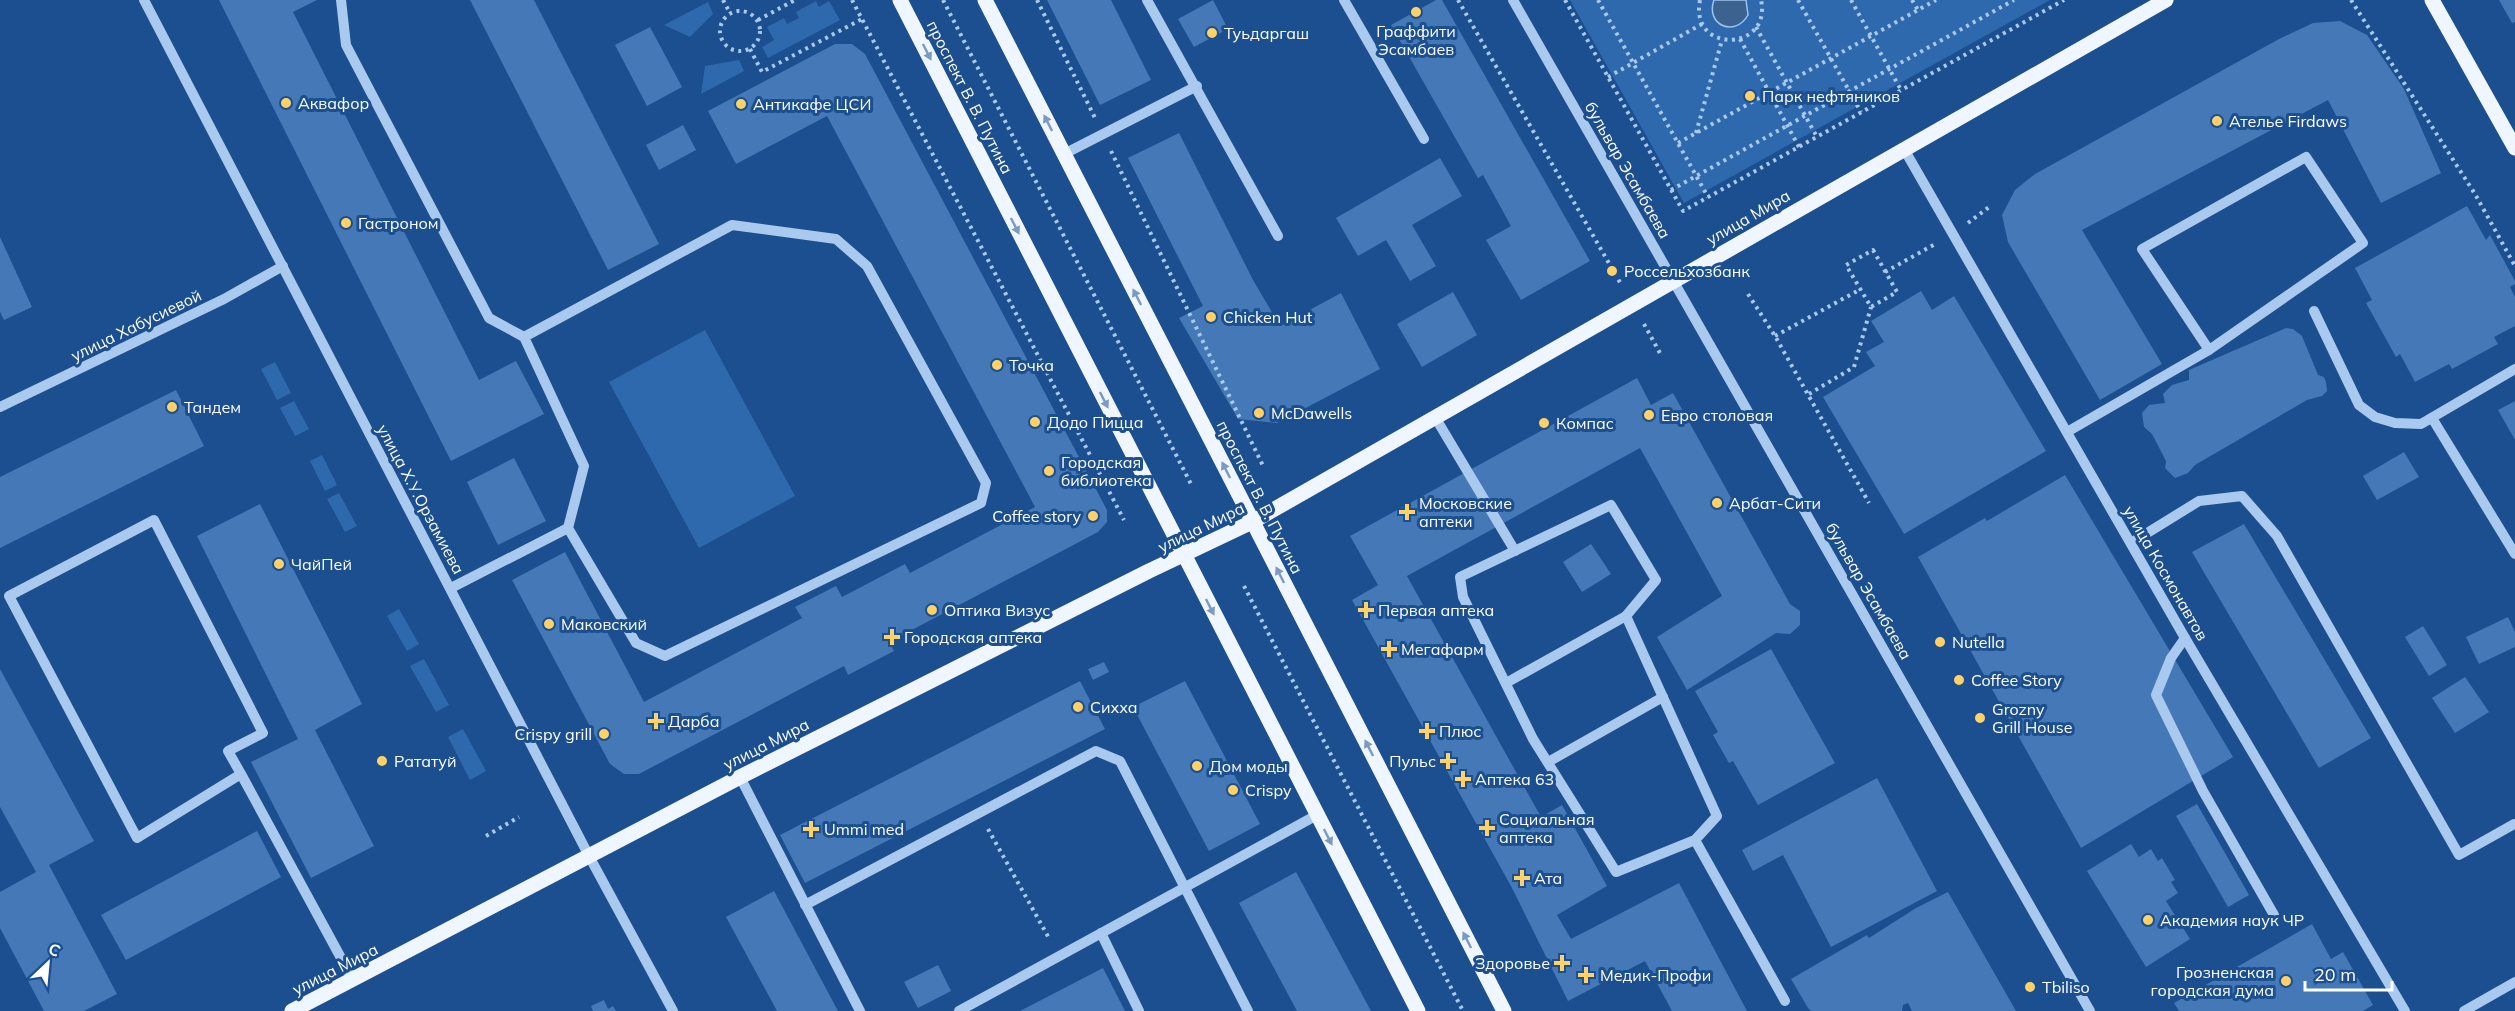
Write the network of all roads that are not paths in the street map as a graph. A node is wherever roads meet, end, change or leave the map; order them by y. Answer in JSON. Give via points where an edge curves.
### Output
{"nodes":[{"id":1,"x":144,"y":0,"type":"edge"},
{"id":2,"x":341,"y":0,"type":"edge"},
{"id":3,"x":900,"y":0,"type":"edge"},
{"id":4,"x":985,"y":0,"type":"edge"},
{"id":5,"x":1148,"y":0,"type":"edge"},
{"id":6,"x":1344,"y":0,"type":"edge"},
{"id":7,"x":1513,"y":0,"type":"edge"},
{"id":8,"x":2166,"y":0,"type":"edge"},
{"id":9,"x":2432,"y":0,"type":"edge"},
{"id":10,"x":1197,"y":86,"type":"junction"},
{"id":11,"x":1424,"y":139,"type":"dead end"},
{"id":12,"x":2515,"y":148,"type":"edge"},
{"id":13,"x":1904,"y":149,"type":"junction"},
{"id":14,"x":1064,"y":154,"type":"junction"},
{"id":15,"x":1278,"y":236,"type":"dead end"},
{"id":16,"x":283,"y":266,"type":"junction"},
{"id":17,"x":1674,"y":280,"type":"junction"},
{"id":18,"x":2314,"y":311,"type":"dead end"},
{"id":19,"x":524,"y":337,"type":"junction"},
{"id":20,"x":2209,"y":350,"type":"junction"},
{"id":21,"x":2515,"y":369,"type":"edge"},
{"id":22,"x":0,"y":407,"type":"edge"},
{"id":23,"x":1435,"y":417,"type":"junction"},
{"id":24,"x":2432,"y":418,"type":"junction"},
{"id":25,"x":2067,"y":432,"type":"junction"},
{"id":26,"x":1252,"y":522,"type":"junction"},
{"id":27,"x":568,"y":528,"type":"junction"},
{"id":28,"x":2131,"y":543,"type":"junction"},
{"id":29,"x":1515,"y":551,"type":"junction"},
{"id":30,"x":2515,"y":554,"type":"edge"},
{"id":31,"x":1184,"y":555,"type":"junction"},
{"id":32,"x":451,"y":588,"type":"junction"},
{"id":33,"x":5,"y":598,"type":"edge"},
{"id":34,"x":1626,"y":616,"type":"junction"},
{"id":35,"x":2186,"y":638,"type":"junction"},
{"id":36,"x":1506,"y":683,"type":"junction"},
{"id":37,"x":1663,"y":697,"type":"junction"},
{"id":38,"x":1548,"y":762,"type":"junction"},
{"id":39,"x":241,"y":774,"type":"junction"},
{"id":40,"x":740,"y":777,"type":"junction"},
{"id":41,"x":1317,"y":815,"type":"junction"},
{"id":42,"x":2514,"y":824,"type":"edge"},
{"id":43,"x":1695,"y":840,"type":"junction"},
{"id":44,"x":589,"y":856,"type":"junction"},
{"id":45,"x":1185,"y":887,"type":"junction"},
{"id":46,"x":805,"y":905,"type":"junction"},
{"id":47,"x":2274,"y":915,"type":"dead end"},
{"id":48,"x":1101,"y":933,"type":"junction"},
{"id":49,"x":353,"y":980,"type":"junction"},
{"id":50,"x":2515,"y":982,"type":"edge"},
{"id":51,"x":1785,"y":1001,"type":"dead end"},
{"id":52,"x":292,"y":1011,"type":"edge"},
{"id":53,"x":673,"y":1011,"type":"edge"},
{"id":54,"x":860,"y":1011,"type":"edge"},
{"id":55,"x":959,"y":1011,"type":"edge"},
{"id":56,"x":1139,"y":1011,"type":"edge"},
{"id":57,"x":1248,"y":1011,"type":"edge"},
{"id":58,"x":1418,"y":1011,"type":"edge"},
{"id":59,"x":1504,"y":1011,"type":"edge"},
{"id":60,"x":2090,"y":1011,"type":"edge"},
{"id":61,"x":2405,"y":1011,"type":"edge"},
{"id":62,"x":2464,"y":1011,"type":"edge"}],
"edges":[{"from":1,"to":16,"type":"street","name":"улица Х.У.Орзамиева"},
{"from":2,"to":19,"type":"street","via":[[346,45],[489,318]]},
{"from":3,"to":31,"type":"main road","name":"проспект В. В. Путина","one_way":true},
{"from":14,"to":4,"type":"main road","name":"проспект В. В. Путина","one_way":true},
{"from":5,"to":10,"type":"street"},
{"from":6,"to":11,"type":"street"},
{"from":7,"to":17,"type":"street","name":"бульвар Эсамбаева"},
{"from":8,"to":13,"type":"main road","name":"улица Мира"},
{"from":9,"to":12,"type":"main road"},
{"from":10,"to":14,"type":"street"},
{"from":10,"to":15,"type":"street"},
{"from":13,"to":17,"type":"main road","name":"улица Мира"},
{"from":13,"to":25,"type":"street","name":"улица Космонавтов"},
{"from":26,"to":14,"type":"main road","name":"проспект В. В. Путина","one_way":true},
{"from":16,"to":22,"type":"street","name":"улица Хабусиевой","via":[[224,299]]},
{"from":16,"to":32,"type":"street","name":"улица Х.У.Орзамиева"},
{"from":17,"to":23,"type":"main road","name":"улица Мира"},
{"from":17,"to":60,"type":"street","name":"бульвар Эсамбаева"},
{"from":18,"to":24,"type":"street","via":[[2360,405],[2375,417],[2395,423],[2421,424]]},
{"from":19,"to":27,"type":"street","via":[[584,466]]},
{"from":19,"to":27,"type":"street","via":[[732,225],[836,239],[867,266],[986,483],[981,503],[665,656],[636,643]]},
{"from":20,"to":20,"type":"street","via":[[2142,249],[2306,157],[2363,243]]},
{"from":20,"to":25,"type":"street"},
{"from":21,"to":24,"type":"street"},
{"from":23,"to":26,"type":"main road","name":"улица Мира"},
{"from":23,"to":29,"type":"street"},
{"from":24,"to":30,"type":"street"},
{"from":25,"to":28,"type":"street","name":"улица Космонавтов"},
{"from":26,"to":31,"type":"main road","name":"улица Мира"},
{"from":59,"to":26,"type":"main road","name":"проспект В. В. Путина","one_way":true},
{"from":27,"to":32,"type":"street"},
{"from":28,"to":35,"type":"street","name":"улица Космонавтов"},
{"from":28,"to":42,"type":"street","via":[[2199,501],[2242,496],[2277,536],[2459,855]]},
{"from":29,"to":34,"type":"street","via":[[1611,505],[1656,580]]},
{"from":29,"to":36,"type":"street","via":[[1460,577],[1463,597]]},
{"from":31,"to":40,"type":"main road","name":"улица Мира"},
{"from":31,"to":41,"type":"main road","name":"проспект В. В. Путина","one_way":true},
{"from":32,"to":44,"type":"street","name":"улица Х.У.Орзамиева"},
{"from":33,"to":39,"type":"street","via":[[137,838]]},
{"from":33,"to":39,"type":"street","via":[[154,520],[263,733],[228,751]]},
{"from":34,"to":36,"type":"street"},
{"from":34,"to":37,"type":"street"},
{"from":35,"to":47,"type":"street","via":[[2172,658],[2156,695],[2203,791]]},
{"from":35,"to":61,"type":"street","name":"улица Космонавтов"},
{"from":36,"to":38,"type":"street"},
{"from":37,"to":38,"type":"street"},
{"from":37,"to":43,"type":"street","via":[[1717,816]]},
{"from":38,"to":43,"type":"street","via":[[1616,872]]},
{"from":39,"to":49,"type":"street"},
{"from":40,"to":44,"type":"main road","name":"улица Мира"},
{"from":40,"to":46,"type":"street"},
{"from":41,"to":45,"type":"street"},
{"from":41,"to":58,"type":"main road","name":"проспект В. В. Путина","one_way":true},
{"from":43,"to":51,"type":"street"},
{"from":44,"to":49,"type":"main road","name":"улица Мира"},
{"from":44,"to":53,"type":"street","name":"улица Х.У.Орзамиева"},
{"from":45,"to":46,"type":"street","via":[[1120,761],[1096,751]]},
{"from":45,"to":48,"type":"street"},
{"from":45,"to":57,"type":"street"},
{"from":46,"to":54,"type":"street"},
{"from":48,"to":55,"type":"street"},
{"from":48,"to":56,"type":"street"},
{"from":49,"to":52,"type":"main road","name":"улица Мира"},
{"from":50,"to":62,"type":"street"}]}
